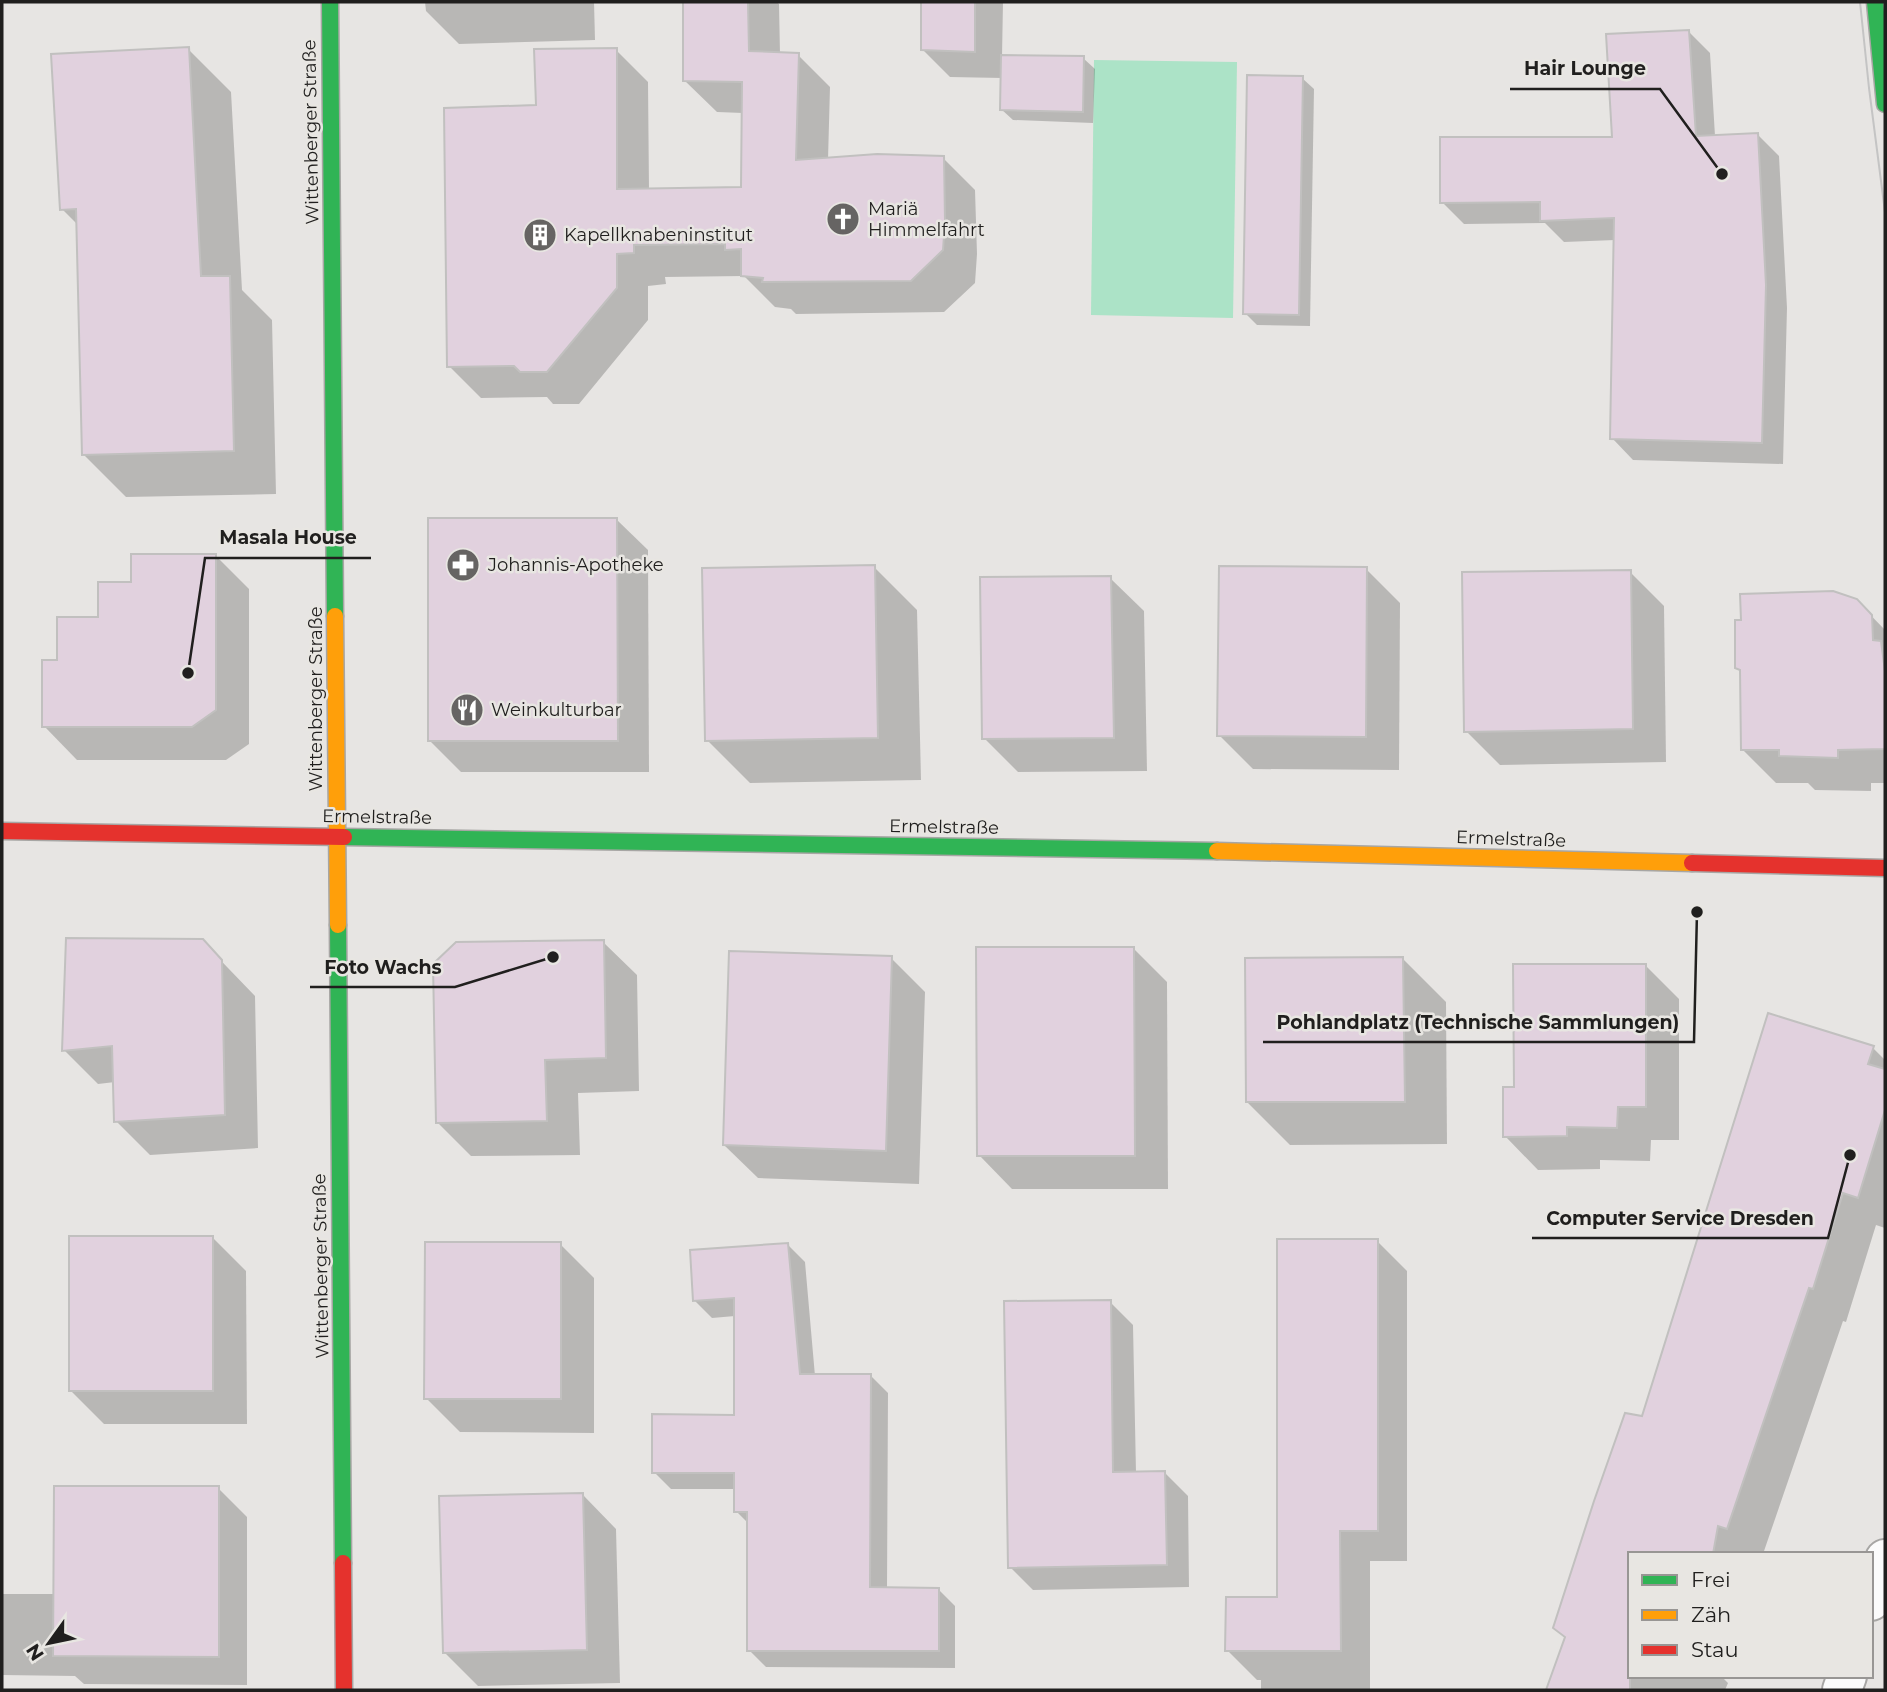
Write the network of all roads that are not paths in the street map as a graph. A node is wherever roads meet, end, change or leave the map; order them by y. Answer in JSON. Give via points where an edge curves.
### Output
{"nodes":[{"id":1,"x":330,"y":2,"type":"edge"},
{"id":2,"x":1875,"y":2,"type":"edge"},
{"id":3,"x":1885,"y":104,"type":"edge"},
{"id":4,"x":2,"y":831,"type":"edge"},
{"id":5,"x":337,"y":835,"type":"junction"},
{"id":6,"x":1885,"y":868,"type":"edge"},
{"id":7,"x":1885,"y":1559,"type":"edge"},
{"id":8,"x":1873,"y":1595,"type":"edge"},
{"id":9,"x":344,"y":1690,"type":"edge"}],
"edges":[{"from":1,"to":5,"type":"street","name":"Wittenberger Straße"},
{"from":2,"to":3,"type":"street"},
{"from":4,"to":5,"type":"street","name":"Ermelstraße"},
{"from":5,"to":6,"type":"street","name":"Ermelstraße"},
{"from":5,"to":9,"type":"street","name":"Wittenberger Straße"},
{"from":7,"to":8,"type":"street"}]}
